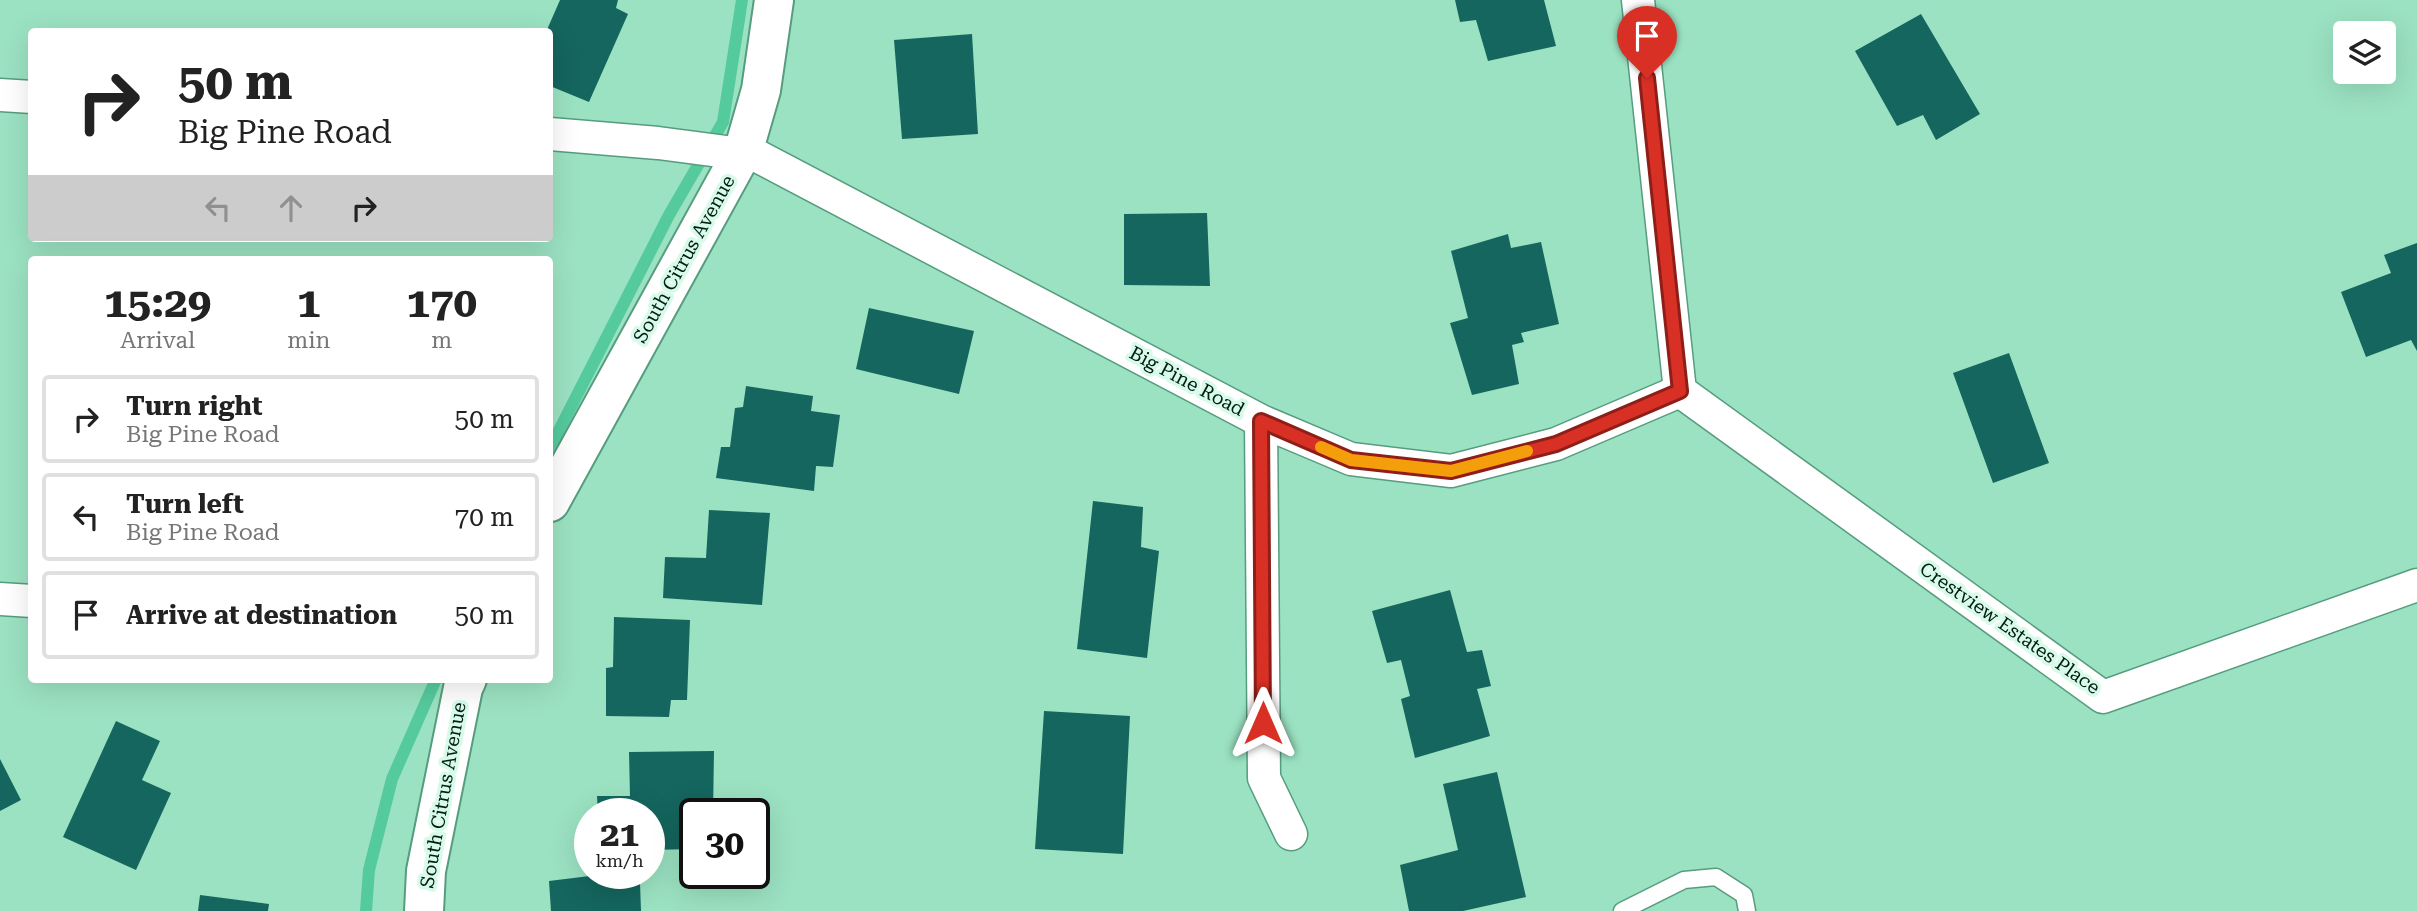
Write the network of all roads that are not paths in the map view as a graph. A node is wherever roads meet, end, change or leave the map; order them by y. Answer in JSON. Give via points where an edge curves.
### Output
{"nodes":[{"id":1,"x":774,"y":0,"type":"edge"},
{"id":2,"x":1638,"y":0,"type":"edge"},
{"id":3,"x":0,"y":95,"type":"edge"},
{"id":4,"x":28,"y":97,"type":"edge"},
{"id":5,"x":553,"y":134,"type":"edge"},
{"id":6,"x":743,"y":152,"type":"junction"},
{"id":7,"x":1680,"y":391,"type":"junction"},
{"id":8,"x":1261,"y":421,"type":"junction"},
{"id":9,"x":553,"y":497,"type":"edge"},
{"id":10,"x":2417,"y":585,"type":"edge"},
{"id":11,"x":0,"y":599,"type":"edge"},
{"id":12,"x":28,"y":601,"type":"edge"},
{"id":13,"x":458,"y":683,"type":"edge"},
{"id":14,"x":1291,"y":834,"type":"dead end"},
{"id":15,"x":424,"y":911,"type":"edge"},
{"id":16,"x":1622,"y":911,"type":"edge"},
{"id":17,"x":1747,"y":911,"type":"edge"}],
"edges":[{"from":1,"to":6,"type":"street","name":"South Citrus Avenue","via":[[761,90]]},
{"from":2,"to":7,"type":"street"},
{"from":3,"to":4,"type":"street"},
{"from":5,"to":6,"type":"street"},
{"from":6,"to":8,"type":"street","name":"Big Pine Road"},
{"from":6,"to":9,"type":"street","name":"South Citrus Avenue"},
{"from":7,"to":8,"type":"street","name":"Big Pine Road","via":[[1556,444],[1451,471],[1351,460]]},
{"from":7,"to":10,"type":"street","name":"Crestview Estates Place","via":[[2102,697]]},
{"from":8,"to":14,"type":"street","via":[[1264,778]]},
{"from":11,"to":12,"type":"street"},
{"from":13,"to":15,"type":"street","name":"South Citrus Avenue","via":[[426,871]]},
{"from":16,"to":17,"type":"lane","via":[[1684,880],[1716,877],[1744,895]]}]}
